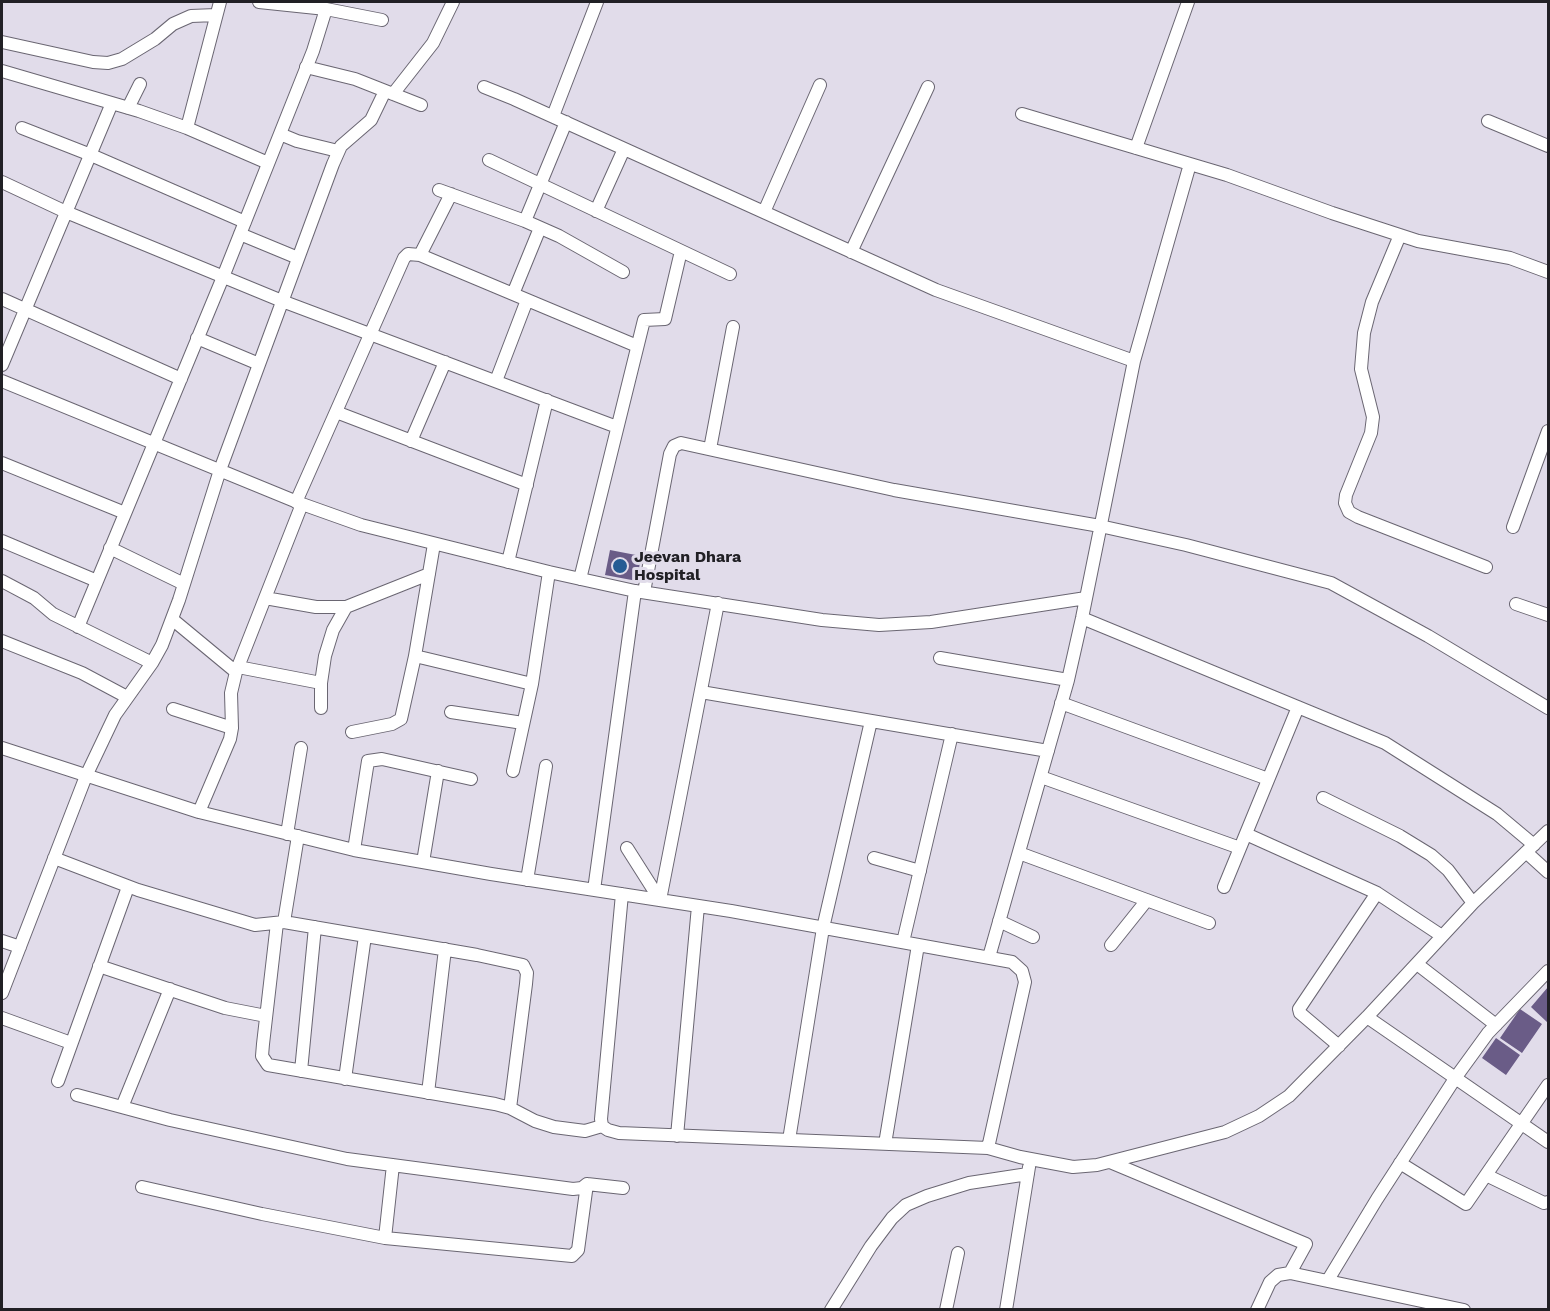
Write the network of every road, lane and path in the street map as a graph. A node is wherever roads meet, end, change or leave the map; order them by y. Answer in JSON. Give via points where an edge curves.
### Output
{"nodes":[{"id":1,"x":220,"y":2,"type":"edge"},
{"id":2,"x":259,"y":2,"type":"edge"},
{"id":3,"x":453,"y":2,"type":"edge"},
{"id":4,"x":597,"y":2,"type":"edge"},
{"id":5,"x":1188,"y":2,"type":"edge"},
{"id":6,"x":326,"y":9,"type":"junction"},
{"id":7,"x":216,"y":15,"type":"junction"},
{"id":8,"x":382,"y":20,"type":"dead end"},
{"id":9,"x":2,"y":42,"type":"edge"},
{"id":10,"x":306,"y":67,"type":"junction"},
{"id":11,"x":2,"y":71,"type":"edge"},
{"id":12,"x":140,"y":84,"type":"dead end"},
{"id":13,"x":820,"y":85,"type":"dead end"},
{"id":14,"x":484,"y":87,"type":"dead end"},
{"id":15,"x":928,"y":87,"type":"dead end"},
{"id":16,"x":389,"y":92,"type":"junction"},
{"id":17,"x":112,"y":104,"type":"junction"},
{"id":18,"x":421,"y":105,"type":"dead end"},
{"id":19,"x":128,"y":108,"type":"junction"},
{"id":20,"x":1022,"y":114,"type":"dead end"},
{"id":21,"x":553,"y":116,"type":"junction"},
{"id":22,"x":1488,"y":121,"type":"dead end"},
{"id":23,"x":566,"y":122,"type":"junction"},
{"id":24,"x":22,"y":128,"type":"dead end"},
{"id":25,"x":187,"y":128,"type":"junction"},
{"id":26,"x":280,"y":134,"type":"junction"},
{"id":27,"x":340,"y":146,"type":"junction"},
{"id":28,"x":1548,"y":146,"type":"edge"},
{"id":29,"x":1136,"y":148,"type":"junction"},
{"id":30,"x":624,"y":149,"type":"junction"},
{"id":31,"x":91,"y":154,"type":"junction"},
{"id":32,"x":489,"y":160,"type":"dead end"},
{"id":33,"x":268,"y":163,"type":"junction"},
{"id":34,"x":1190,"y":164,"type":"junction"},
{"id":35,"x":2,"y":182,"type":"edge"},
{"id":36,"x":541,"y":184,"type":"junction"},
{"id":37,"x":596,"y":211,"type":"junction"},
{"id":38,"x":66,"y":212,"type":"junction"},
{"id":39,"x":764,"y":212,"type":"junction"},
{"id":40,"x":525,"y":221,"type":"junction"},
{"id":41,"x":245,"y":222,"type":"junction"},
{"id":42,"x":540,"y":228,"type":"junction"},
{"id":43,"x":240,"y":234,"type":"junction"},
{"id":44,"x":1400,"y":235,"type":"junction"},
{"id":45,"x":681,"y":251,"type":"junction"},
{"id":46,"x":851,"y":252,"type":"junction"},
{"id":47,"x":420,"y":255,"type":"junction"},
{"id":48,"x":298,"y":258,"type":"junction"},
{"id":49,"x":623,"y":272,"type":"dead end"},
{"id":50,"x":1548,"y":272,"type":"edge"},
{"id":51,"x":730,"y":274,"type":"dead end"},
{"id":52,"x":223,"y":277,"type":"junction"},
{"id":53,"x":513,"y":294,"type":"junction"},
{"id":54,"x":2,"y":299,"type":"edge"},
{"id":55,"x":527,"y":300,"type":"junction"},
{"id":56,"x":282,"y":301,"type":"junction"},
{"id":57,"x":25,"y":310,"type":"junction"},
{"id":58,"x":733,"y":327,"type":"dead end"},
{"id":59,"x":371,"y":334,"type":"junction"},
{"id":60,"x":197,"y":338,"type":"junction"},
{"id":61,"x":637,"y":346,"type":"junction"},
{"id":62,"x":1134,"y":361,"type":"junction"},
{"id":63,"x":445,"y":362,"type":"junction"},
{"id":64,"x":259,"y":364,"type":"junction"},
{"id":65,"x":2,"y":365,"type":"edge"},
{"id":66,"x":181,"y":378,"type":"junction"},
{"id":67,"x":2,"y":381,"type":"edge"},
{"id":68,"x":496,"y":381,"type":"junction"},
{"id":69,"x":547,"y":400,"type":"junction"},
{"id":70,"x":336,"y":412,"type":"junction"},
{"id":71,"x":617,"y":427,"type":"junction"},
{"id":72,"x":1548,"y":431,"type":"edge"},
{"id":73,"x":411,"y":441,"type":"junction"},
{"id":74,"x":154,"y":443,"type":"junction"},
{"id":75,"x":710,"y":449,"type":"junction"},
{"id":76,"x":1543,"y":459,"type":"edge"},
{"id":77,"x":2,"y":463,"type":"edge"},
{"id":78,"x":220,"y":470,"type":"junction"},
{"id":79,"x":527,"y":485,"type":"junction"},
{"id":80,"x":299,"y":503,"type":"junction"},
{"id":81,"x":125,"y":513,"type":"junction"},
{"id":82,"x":1100,"y":526,"type":"junction"},
{"id":83,"x":1513,"y":527,"type":"dead end"},
{"id":84,"x":2,"y":541,"type":"edge"},
{"id":85,"x":434,"y":544,"type":"junction"},
{"id":86,"x":111,"y":548,"type":"junction"},
{"id":87,"x":508,"y":562,"type":"junction"},
{"id":88,"x":1486,"y":567,"type":"dead end"},
{"id":89,"x":549,"y":572,"type":"junction"},
{"id":90,"x":429,"y":574,"type":"junction"},
{"id":91,"x":580,"y":579,"type":"junction"},
{"id":92,"x":2,"y":581,"type":"edge"},
{"id":93,"x":97,"y":581,"type":"junction"},
{"id":94,"x":184,"y":584,"type":"junction"},
{"id":95,"x":640,"y":592,"type":"junction"},
{"id":96,"x":265,"y":598,"type":"junction"},
{"id":97,"x":1086,"y":598,"type":"junction"},
{"id":98,"x":718,"y":603,"type":"junction"},
{"id":99,"x":1516,"y":604,"type":"dead end"},
{"id":100,"x":346,"y":607,"type":"junction"},
{"id":101,"x":1548,"y":615,"type":"edge"},
{"id":102,"x":1082,"y":618,"type":"junction"},
{"id":103,"x":172,"y":619,"type":"junction"},
{"id":104,"x":78,"y":627,"type":"junction"},
{"id":105,"x":2,"y":641,"type":"edge"},
{"id":106,"x":415,"y":656,"type":"junction"},
{"id":107,"x":940,"y":658,"type":"dead end"},
{"id":108,"x":152,"y":663,"type":"junction"},
{"id":109,"x":237,"y":670,"type":"junction"},
{"id":110,"x":1068,"y":680,"type":"junction"},
{"id":111,"x":321,"y":683,"type":"junction"},
{"id":112,"x":532,"y":684,"type":"junction"},
{"id":113,"x":700,"y":692,"type":"junction"},
{"id":114,"x":127,"y":697,"type":"junction"},
{"id":115,"x":1061,"y":703,"type":"junction"},
{"id":116,"x":1298,"y":707,"type":"junction"},
{"id":117,"x":321,"y":708,"type":"dead end"},
{"id":118,"x":1548,"y":708,"type":"edge"},
{"id":119,"x":173,"y":709,"type":"dead end"},
{"id":120,"x":451,"y":712,"type":"dead end"},
{"id":121,"x":871,"y":721,"type":"junction"},
{"id":122,"x":524,"y":723,"type":"junction"},
{"id":123,"x":232,"y":728,"type":"junction"},
{"id":124,"x":352,"y":732,"type":"dead end"},
{"id":125,"x":952,"y":734,"type":"junction"},
{"id":126,"x":301,"y":748,"type":"dead end"},
{"id":127,"x":1048,"y":751,"type":"junction"},
{"id":128,"x":3,"y":753,"type":"edge"},
{"id":129,"x":546,"y":766,"type":"dead end"},
{"id":130,"x":438,"y":771,"type":"junction"},
{"id":131,"x":513,"y":771,"type":"dead end"},
{"id":132,"x":86,"y":776,"type":"junction"},
{"id":133,"x":1041,"y":777,"type":"junction"},
{"id":134,"x":471,"y":779,"type":"dead end"},
{"id":135,"x":1268,"y":779,"type":"junction"},
{"id":136,"x":1323,"y":798,"type":"dead end"},
{"id":137,"x":199,"y":812,"type":"junction"},
{"id":138,"x":1548,"y":831,"type":"edge"},
{"id":139,"x":1246,"y":834,"type":"junction"},
{"id":140,"x":292,"y":835,"type":"junction"},
{"id":141,"x":1240,"y":848,"type":"junction"},
{"id":142,"x":627,"y":849,"type":"dead end"},
{"id":143,"x":1530,"y":849,"type":"junction"},
{"id":144,"x":354,"y":850,"type":"junction"},
{"id":145,"x":1019,"y":853,"type":"junction"},
{"id":146,"x":54,"y":858,"type":"junction"},
{"id":147,"x":874,"y":858,"type":"dead end"},
{"id":148,"x":423,"y":862,"type":"junction"},
{"id":149,"x":920,"y":871,"type":"junction"},
{"id":150,"x":1548,"y":872,"type":"edge"},
{"id":151,"x":527,"y":879,"type":"junction"},
{"id":152,"x":128,"y":887,"type":"junction"},
{"id":153,"x":1224,"y":887,"type":"dead end"},
{"id":154,"x":594,"y":890,"type":"junction"},
{"id":155,"x":1377,"y":893,"type":"junction"},
{"id":156,"x":622,"y":894,"type":"junction"},
{"id":157,"x":660,"y":900,"type":"junction"},
{"id":158,"x":1147,"y":900,"type":"junction"},
{"id":159,"x":1473,"y":903,"type":"junction"},
{"id":160,"x":698,"y":906,"type":"junction"},
{"id":161,"x":999,"y":921,"type":"junction"},
{"id":162,"x":280,"y":922,"type":"junction"},
{"id":163,"x":1209,"y":923,"type":"dead end"},
{"id":164,"x":315,"y":927,"type":"junction"},
{"id":165,"x":823,"y":928,"type":"junction"},
{"id":166,"x":365,"y":936,"type":"junction"},
{"id":167,"x":1442,"y":936,"type":"junction"},
{"id":168,"x":1033,"y":937,"type":"dead end"},
{"id":169,"x":2,"y":941,"type":"edge"},
{"id":170,"x":903,"y":942,"type":"junction"},
{"id":171,"x":918,"y":945,"type":"junction"},
{"id":172,"x":1111,"y":945,"type":"dead end"},
{"id":173,"x":20,"y":947,"type":"junction"},
{"id":174,"x":445,"y":949,"type":"junction"},
{"id":175,"x":989,"y":957,"type":"junction"},
{"id":176,"x":1417,"y":964,"type":"junction"},
{"id":177,"x":99,"y":966,"type":"junction"},
{"id":178,"x":1548,"y":971,"type":"edge"},
{"id":179,"x":170,"y":989,"type":"junction"},
{"id":180,"x":2,"y":993,"type":"edge"},
{"id":181,"x":266,"y":1016,"type":"junction"},
{"id":182,"x":1367,"y":1017,"type":"junction"},
{"id":183,"x":2,"y":1018,"type":"edge"},
{"id":184,"x":1496,"y":1025,"type":"junction"},
{"id":185,"x":71,"y":1043,"type":"junction"},
{"id":186,"x":1340,"y":1046,"type":"junction"},
{"id":187,"x":301,"y":1071,"type":"junction"},
{"id":188,"x":1456,"y":1077,"type":"junction"},
{"id":189,"x":345,"y":1079,"type":"junction"},
{"id":190,"x":58,"y":1081,"type":"dead end"},
{"id":191,"x":1548,"y":1084,"type":"edge"},
{"id":192,"x":428,"y":1093,"type":"junction"},
{"id":193,"x":77,"y":1095,"type":"dead end"},
{"id":194,"x":122,"y":1107,"type":"junction"},
{"id":195,"x":510,"y":1108,"type":"junction"},
{"id":196,"x":1522,"y":1123,"type":"junction"},
{"id":197,"x":602,"y":1126,"type":"junction"},
{"id":198,"x":676,"y":1136,"type":"junction"},
{"id":199,"x":789,"y":1140,"type":"junction"},
{"id":200,"x":1548,"y":1142,"type":"edge"},
{"id":201,"x":885,"y":1144,"type":"junction"},
{"id":202,"x":988,"y":1148,"type":"junction"},
{"id":203,"x":1030,"y":1160,"type":"junction"},
{"id":204,"x":1110,"y":1162,"type":"junction"},
{"id":205,"x":1400,"y":1163,"type":"junction"},
{"id":206,"x":393,"y":1164,"type":"junction"},
{"id":207,"x":1028,"y":1174,"type":"junction"},
{"id":208,"x":1486,"y":1175,"type":"junction"},
{"id":209,"x":587,"y":1184,"type":"junction"},
{"id":210,"x":142,"y":1187,"type":"dead end"},
{"id":211,"x":622,"y":1188,"type":"dead end"},
{"id":212,"x":1548,"y":1202,"type":"edge"},
{"id":213,"x":386,"y":1238,"type":"junction"},
{"id":214,"x":958,"y":1253,"type":"dead end"},
{"id":215,"x":1290,"y":1273,"type":"junction"},
{"id":216,"x":1328,"y":1280,"type":"junction"},
{"id":217,"x":831,"y":1310,"type":"edge"},
{"id":218,"x":946,"y":1310,"type":"edge"},
{"id":219,"x":1006,"y":1310,"type":"edge"},
{"id":220,"x":1257,"y":1310,"type":"edge"},
{"id":221,"x":1464,"y":1310,"type":"edge"}],
"edges":[{"from":1,"to":7,"type":"street"},
{"from":2,"to":6,"type":"street"},
{"from":3,"to":16,"type":"street","via":[[433,43]]},
{"from":4,"to":21,"type":"street"},
{"from":5,"to":29,"type":"street"},
{"from":6,"to":8,"type":"street"},
{"from":6,"to":10,"type":"street"},
{"from":7,"to":9,"type":"street","via":[[191,16],[108,63]]},
{"from":7,"to":25,"type":"street"},
{"from":10,"to":16,"type":"street"},
{"from":10,"to":26,"type":"street"},
{"from":11,"to":17,"type":"street"},
{"from":12,"to":19,"type":"street"},
{"from":13,"to":39,"type":"street"},
{"from":14,"to":21,"type":"street"},
{"from":15,"to":46,"type":"street"},
{"from":16,"to":18,"type":"street"},
{"from":16,"to":27,"type":"street","via":[[371,120]]},
{"from":17,"to":19,"type":"street"},
{"from":17,"to":31,"type":"street"},
{"from":19,"to":25,"type":"street"},
{"from":20,"to":29,"type":"street"},
{"from":21,"to":23,"type":"street"},
{"from":22,"to":28,"type":"street"},
{"from":23,"to":30,"type":"street"},
{"from":23,"to":36,"type":"street"},
{"from":24,"to":31,"type":"street"},
{"from":25,"to":33,"type":"street"},
{"from":26,"to":27,"type":"street","via":[[338,151]]},
{"from":26,"to":33,"type":"street"},
{"from":27,"to":48,"type":"street"},
{"from":29,"to":34,"type":"street"},
{"from":30,"to":37,"type":"street"},
{"from":30,"to":39,"type":"street"},
{"from":31,"to":38,"type":"street"},
{"from":31,"to":41,"type":"street"},
{"from":32,"to":36,"type":"street"},
{"from":33,"to":41,"type":"street"},
{"from":34,"to":44,"type":"street"},
{"from":34,"to":62,"type":"street"},
{"from":35,"to":38,"type":"street"},
{"from":36,"to":37,"type":"street"},
{"from":36,"to":40,"type":"street"},
{"from":37,"to":45,"type":"street"},
{"from":38,"to":52,"type":"street"},
{"from":38,"to":57,"type":"street"},
{"from":39,"to":46,"type":"street"},
{"from":40,"to":42,"type":"street"},
{"from":40,"to":47,"type":"street","via":[[445,192]]},
{"from":41,"to":43,"type":"street"},
{"from":42,"to":49,"type":"street"},
{"from":42,"to":53,"type":"street"},
{"from":43,"to":48,"type":"street"},
{"from":43,"to":52,"type":"street"},
{"from":44,"to":50,"type":"street","via":[[1510,258]]},
{"from":44,"to":88,"type":"street","via":[[1372,302],[1364,333],[1361,369],[1372,425],[1345,503],[1349,512],[1358,517]]},
{"from":45,"to":51,"type":"street"},
{"from":45,"to":61,"type":"street","via":[[665,319],[644,320]]},
{"from":46,"to":62,"type":"street","via":[[936,290]]},
{"from":47,"to":53,"type":"street"},
{"from":47,"to":59,"type":"street","via":[[408,254],[404,258]]},
{"from":48,"to":56,"type":"street"},
{"from":52,"to":56,"type":"street"},
{"from":52,"to":60,"type":"street"},
{"from":53,"to":55,"type":"street"},
{"from":54,"to":57,"type":"street"},
{"from":55,"to":61,"type":"street"},
{"from":55,"to":68,"type":"street"},
{"from":56,"to":59,"type":"street"},
{"from":56,"to":64,"type":"street"},
{"from":57,"to":65,"type":"street"},
{"from":57,"to":66,"type":"street"},
{"from":58,"to":75,"type":"street"},
{"from":59,"to":63,"type":"street"},
{"from":59,"to":70,"type":"street"},
{"from":60,"to":64,"type":"street"},
{"from":60,"to":66,"type":"street"},
{"from":61,"to":71,"type":"street"},
{"from":62,"to":82,"type":"street"},
{"from":63,"to":68,"type":"street"},
{"from":63,"to":73,"type":"street"},
{"from":64,"to":78,"type":"street"},
{"from":66,"to":74,"type":"street"},
{"from":67,"to":74,"type":"street"},
{"from":68,"to":69,"type":"street"},
{"from":69,"to":71,"type":"street"},
{"from":69,"to":79,"type":"street"},
{"from":70,"to":73,"type":"street"},
{"from":70,"to":80,"type":"street"},
{"from":71,"to":91,"type":"street"},
{"from":72,"to":76,"type":"street"},
{"from":73,"to":79,"type":"street"},
{"from":74,"to":78,"type":"street"},
{"from":74,"to":81,"type":"street"},
{"from":75,"to":82,"type":"street","via":[[894,490]]},
{"from":75,"to":95,"type":"street","via":[[681,443],[670,454]]},
{"from":76,"to":83,"type":"street"},
{"from":77,"to":81,"type":"street"},
{"from":78,"to":80,"type":"street"},
{"from":78,"to":94,"type":"street"},
{"from":79,"to":87,"type":"street"},
{"from":80,"to":85,"type":"street","via":[[361,525]]},
{"from":80,"to":96,"type":"street"},
{"from":81,"to":86,"type":"street"},
{"from":82,"to":97,"type":"street"},
{"from":82,"to":118,"type":"street","via":[[1331,583]]},
{"from":84,"to":93,"type":"street"},
{"from":85,"to":87,"type":"street"},
{"from":85,"to":90,"type":"street"},
{"from":86,"to":93,"type":"street"},
{"from":86,"to":94,"type":"street"},
{"from":87,"to":89,"type":"street"},
{"from":89,"to":91,"type":"street"},
{"from":89,"to":112,"type":"street"},
{"from":90,"to":100,"type":"street"},
{"from":90,"to":106,"type":"street"},
{"from":91,"to":95,"type":"street"},
{"from":92,"to":104,"type":"street"},
{"from":93,"to":104,"type":"street"},
{"from":94,"to":103,"type":"street"},
{"from":95,"to":98,"type":"street"},
{"from":95,"to":154,"type":"street"},
{"from":96,"to":100,"type":"street","via":[[316,607]]},
{"from":96,"to":109,"type":"street"},
{"from":97,"to":98,"type":"street","via":[[931,622],[879,625]]},
{"from":97,"to":102,"type":"street"},
{"from":98,"to":113,"type":"street"},
{"from":99,"to":101,"type":"street"},
{"from":100,"to":111,"type":"street","via":[[324,656]]},
{"from":102,"to":110,"type":"street"},
{"from":102,"to":116,"type":"street"},
{"from":103,"to":108,"type":"street"},
{"from":103,"to":109,"type":"street"},
{"from":104,"to":108,"type":"street"},
{"from":105,"to":114,"type":"street"},
{"from":106,"to":112,"type":"street"},
{"from":106,"to":124,"type":"street","via":[[401,719]]},
{"from":107,"to":110,"type":"street"},
{"from":108,"to":114,"type":"street"},
{"from":109,"to":111,"type":"street"},
{"from":109,"to":123,"type":"street","via":[[231,693]]},
{"from":110,"to":115,"type":"street"},
{"from":111,"to":117,"type":"street"},
{"from":112,"to":122,"type":"street"},
{"from":113,"to":121,"type":"street"},
{"from":113,"to":157,"type":"street"},
{"from":114,"to":132,"type":"street"},
{"from":115,"to":127,"type":"street"},
{"from":115,"to":135,"type":"street"},
{"from":116,"to":135,"type":"street"},
{"from":116,"to":143,"type":"street","via":[[1409,757],[1497,814]]},
{"from":119,"to":123,"type":"street"},
{"from":120,"to":122,"type":"street"},
{"from":121,"to":125,"type":"street"},
{"from":121,"to":165,"type":"street"},
{"from":122,"to":131,"type":"street"},
{"from":123,"to":137,"type":"street"},
{"from":125,"to":127,"type":"street"},
{"from":125,"to":149,"type":"street"},
{"from":126,"to":140,"type":"street"},
{"from":127,"to":133,"type":"street"},
{"from":128,"to":132,"type":"street"},
{"from":129,"to":151,"type":"street"},
{"from":130,"to":134,"type":"street"},
{"from":130,"to":144,"type":"street","via":[[382,759],[368,760]]},
{"from":130,"to":148,"type":"street"},
{"from":132,"to":137,"type":"street"},
{"from":132,"to":146,"type":"street"},
{"from":133,"to":141,"type":"street"},
{"from":133,"to":145,"type":"street"},
{"from":135,"to":139,"type":"street"},
{"from":136,"to":159,"type":"street","via":[[1431,855]]},
{"from":137,"to":140,"type":"street"},
{"from":138,"to":143,"type":"street"},
{"from":139,"to":141,"type":"street"},
{"from":139,"to":155,"type":"street"},
{"from":140,"to":144,"type":"street"},
{"from":140,"to":162,"type":"street"},
{"from":141,"to":153,"type":"street"},
{"from":142,"to":157,"type":"street"},
{"from":143,"to":150,"type":"street"},
{"from":143,"to":159,"type":"street"},
{"from":144,"to":148,"type":"street"},
{"from":145,"to":158,"type":"street"},
{"from":145,"to":161,"type":"street"},
{"from":146,"to":152,"type":"street"},
{"from":146,"to":173,"type":"street"},
{"from":147,"to":149,"type":"street"},
{"from":148,"to":151,"type":"street"},
{"from":149,"to":170,"type":"street"},
{"from":151,"to":154,"type":"street"},
{"from":152,"to":162,"type":"street","via":[[245,923]]},
{"from":152,"to":177,"type":"street"},
{"from":154,"to":156,"type":"street"},
{"from":155,"to":167,"type":"street"},
{"from":155,"to":186,"type":"street","via":[[1299,1009]]},
{"from":156,"to":157,"type":"street"},
{"from":156,"to":197,"type":"street"},
{"from":157,"to":160,"type":"street"},
{"from":158,"to":163,"type":"street"},
{"from":158,"to":172,"type":"street"},
{"from":159,"to":167,"type":"street"},
{"from":160,"to":165,"type":"street"},
{"from":160,"to":198,"type":"street"},
{"from":161,"to":168,"type":"street"},
{"from":161,"to":175,"type":"street"},
{"from":162,"to":164,"type":"street"},
{"from":162,"to":181,"type":"street"},
{"from":164,"to":166,"type":"street"},
{"from":164,"to":187,"type":"street"},
{"from":165,"to":170,"type":"street"},
{"from":165,"to":199,"type":"street"},
{"from":166,"to":174,"type":"street"},
{"from":166,"to":189,"type":"street"},
{"from":167,"to":176,"type":"street"},
{"from":169,"to":173,"type":"street"},
{"from":170,"to":171,"type":"street"},
{"from":171,"to":175,"type":"street"},
{"from":171,"to":201,"type":"street"},
{"from":173,"to":180,"type":"street"},
{"from":174,"to":192,"type":"street"},
{"from":174,"to":195,"type":"street","via":[[513,962],[523,965],[527,973]]},
{"from":175,"to":202,"type":"street","via":[[1012,962],[1022,971],[1025,982]]},
{"from":176,"to":182,"type":"street"},
{"from":176,"to":184,"type":"street"},
{"from":177,"to":179,"type":"street"},
{"from":177,"to":185,"type":"street"},
{"from":178,"to":184,"type":"street"},
{"from":179,"to":181,"type":"street","via":[[225,1008]]},
{"from":179,"to":194,"type":"street"},
{"from":181,"to":187,"type":"street","via":[[262,1056],[265,1062]]},
{"from":182,"to":186,"type":"street"},
{"from":182,"to":188,"type":"street"},
{"from":183,"to":185,"type":"street"},
{"from":184,"to":188,"type":"street"},
{"from":185,"to":190,"type":"street"},
{"from":186,"to":204,"type":"street","via":[[1288,1096],[1259,1116],[1225,1132]]},
{"from":187,"to":189,"type":"street"},
{"from":188,"to":196,"type":"street"},
{"from":188,"to":205,"type":"street"},
{"from":189,"to":192,"type":"street"},
{"from":191,"to":196,"type":"street"},
{"from":192,"to":195,"type":"street"},
{"from":193,"to":194,"type":"street"},
{"from":194,"to":206,"type":"street","via":[[347,1159]]},
{"from":195,"to":197,"type":"street","via":[[554,1127],[585,1131]]},
{"from":196,"to":200,"type":"street"},
{"from":196,"to":208,"type":"street"},
{"from":197,"to":198,"type":"street","via":[[619,1134]]},
{"from":198,"to":199,"type":"street"},
{"from":199,"to":201,"type":"street"},
{"from":201,"to":202,"type":"street"},
{"from":202,"to":203,"type":"street"},
{"from":203,"to":204,"type":"street","via":[[1073,1167]]},
{"from":203,"to":207,"type":"street"},
{"from":204,"to":215,"type":"street","via":[[1306,1244]]},
{"from":205,"to":208,"type":"street","via":[[1466,1204]]},
{"from":205,"to":216,"type":"street"},
{"from":206,"to":209,"type":"street","via":[[573,1189]]},
{"from":206,"to":213,"type":"street"},
{"from":207,"to":217,"type":"street","via":[[969,1183],[906,1205],[871,1246]]},
{"from":207,"to":219,"type":"street"},
{"from":208,"to":212,"type":"street"},
{"from":209,"to":211,"type":"street"},
{"from":209,"to":213,"type":"street","via":[[578,1250],[572,1256]]},
{"from":210,"to":213,"type":"street"},
{"from":214,"to":218,"type":"street"},
{"from":215,"to":216,"type":"street"},
{"from":215,"to":220,"type":"street","via":[[1278,1275],[1270,1282]]},
{"from":216,"to":221,"type":"street"}]}
